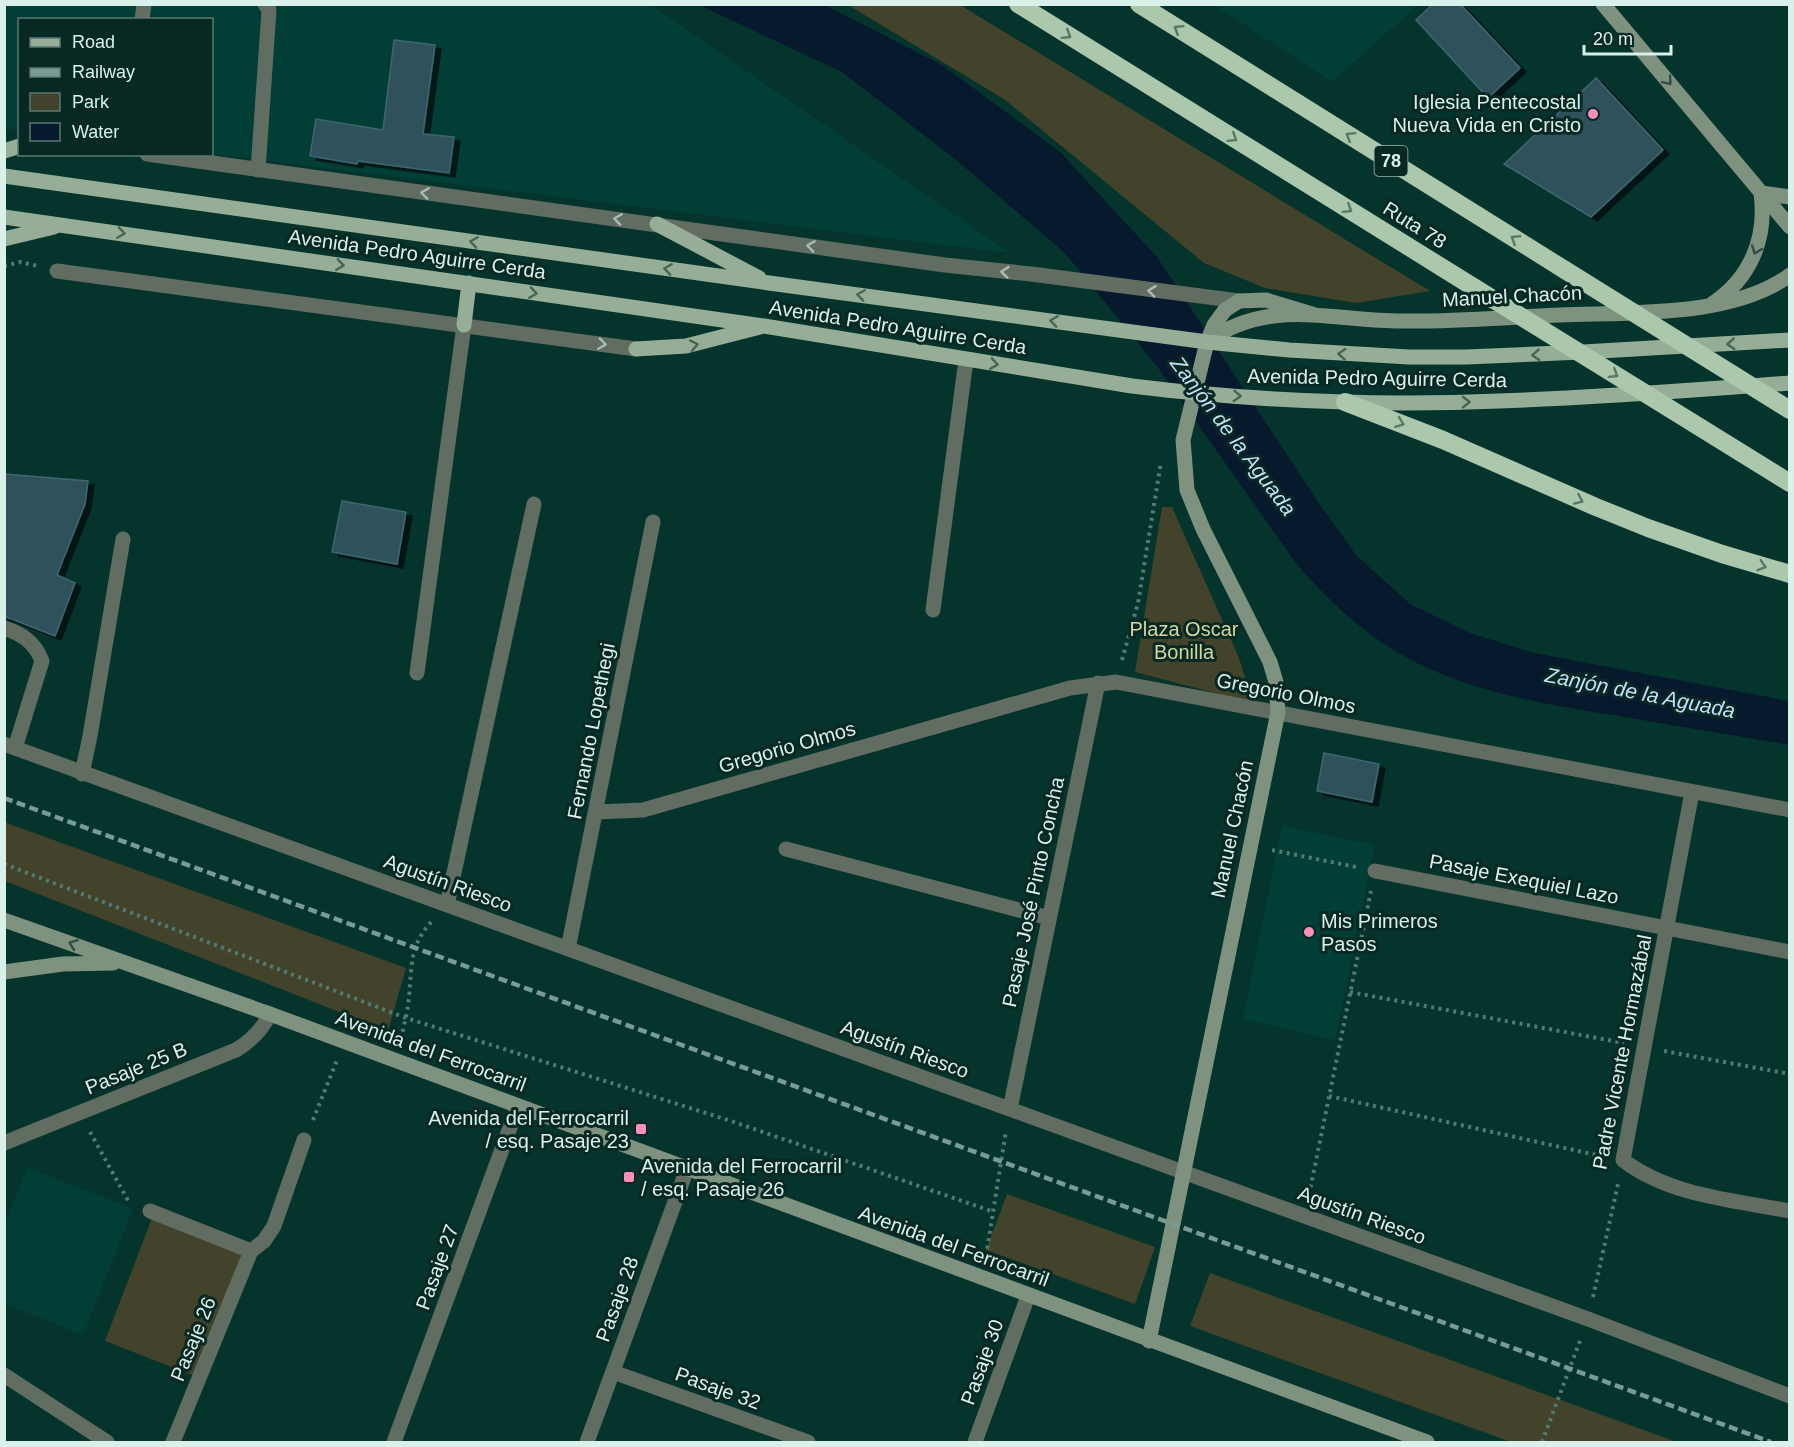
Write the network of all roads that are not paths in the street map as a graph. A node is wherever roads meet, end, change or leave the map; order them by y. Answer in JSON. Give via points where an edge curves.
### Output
{"nodes":[{"id":1,"x":265,"y":4,"type":"edge"},
{"id":2,"x":1018,"y":4,"type":"edge"},
{"id":3,"x":1139,"y":4,"type":"edge"},
{"id":4,"x":1603,"y":4,"type":"edge"},
{"id":5,"x":161,"y":156,"type":"edge"},
{"id":6,"x":258,"y":170,"type":"junction"},
{"id":7,"x":4,"y":176,"type":"edge"},
{"id":8,"x":1761,"y":193,"type":"junction"},
{"id":9,"x":1790,"y":197,"type":"edge"},
{"id":10,"x":4,"y":217,"type":"edge"},
{"id":11,"x":63,"y":224,"type":"junction"},
{"id":12,"x":657,"y":224,"type":"junction"},
{"id":13,"x":1790,"y":227,"type":"edge"},
{"id":14,"x":4,"y":239,"type":"edge"},
{"id":15,"x":57,"y":271,"type":"road end"},
{"id":16,"x":1790,"y":275,"type":"edge"},
{"id":17,"x":469,"y":283,"type":"junction"},
{"id":18,"x":770,"y":283,"type":"junction"},
{"id":19,"x":1239,"y":301,"type":"junction"},
{"id":20,"x":1710,"y":305,"type":"junction"},
{"id":21,"x":1315,"y":315,"type":"junction"},
{"id":22,"x":464,"y":325,"type":"junction"},
{"id":23,"x":764,"y":326,"type":"junction"},
{"id":24,"x":1790,"y":340,"type":"edge"},
{"id":25,"x":1207,"y":342,"type":"junction"},
{"id":26,"x":636,"y":349,"type":"joint"},
{"id":27,"x":966,"y":360,"type":"junction"},
{"id":28,"x":1790,"y":383,"type":"edge"},
{"id":29,"x":1193,"y":394,"type":"junction"},
{"id":30,"x":1345,"y":402,"type":"junction"},
{"id":31,"x":1790,"y":410,"type":"edge"},
{"id":32,"x":1790,"y":483,"type":"edge"},
{"id":33,"x":534,"y":504,"type":"dead end"},
{"id":34,"x":653,"y":522,"type":"dead end"},
{"id":35,"x":123,"y":539,"type":"dead end"},
{"id":36,"x":1790,"y":574,"type":"edge"},
{"id":37,"x":933,"y":610,"type":"dead end"},
{"id":38,"x":4,"y":628,"type":"edge"},
{"id":39,"x":417,"y":673,"type":"dead end"},
{"id":40,"x":1098,"y":683,"type":"junction"},
{"id":41,"x":1278,"y":712,"type":"junction"},
{"id":42,"x":10,"y":746,"type":"edge"},
{"id":43,"x":82,"y":774,"type":"junction"},
{"id":44,"x":1692,"y":792,"type":"junction"},
{"id":45,"x":1790,"y":810,"type":"edge"},
{"id":46,"x":596,"y":812,"type":"junction"},
{"id":47,"x":786,"y":849,"type":"dead end"},
{"id":48,"x":1375,"y":871,"type":"road end"},
{"id":49,"x":447,"y":905,"type":"junction"},
{"id":50,"x":1049,"y":918,"type":"junction"},
{"id":51,"x":4,"y":920,"type":"edge"},
{"id":52,"x":1667,"y":928,"type":"junction"},
{"id":53,"x":568,"y":949,"type":"junction"},
{"id":54,"x":1790,"y":952,"type":"edge"},
{"id":55,"x":128,"y":964,"type":"junction"},
{"id":56,"x":4,"y":972,"type":"edge"},
{"id":57,"x":270,"y":1014,"type":"junction"},
{"id":58,"x":518,"y":1106,"type":"junction"},
{"id":59,"x":1010,"y":1109,"type":"junction"},
{"id":60,"x":304,"y":1140,"type":"road end"},
{"id":61,"x":4,"y":1143,"type":"edge"},
{"id":62,"x":687,"y":1169,"type":"junction"},
{"id":63,"x":1183,"y":1173,"type":"junction"},
{"id":64,"x":150,"y":1211,"type":"road end"},
{"id":65,"x":1790,"y":1211,"type":"edge"},
{"id":66,"x":251,"y":1251,"type":"junction"},
{"id":67,"x":1028,"y":1296,"type":"junction"},
{"id":68,"x":1149,"y":1341,"type":"junction"},
{"id":69,"x":613,"y":1372,"type":"junction"},
{"id":70,"x":4,"y":1375,"type":"edge"},
{"id":71,"x":1790,"y":1396,"type":"edge"},
{"id":72,"x":784,"y":1438,"type":"edge"},
{"id":73,"x":107,"y":1443,"type":"edge"},
{"id":74,"x":173,"y":1443,"type":"edge"},
{"id":75,"x":394,"y":1443,"type":"edge"},
{"id":76,"x":587,"y":1443,"type":"edge"},
{"id":77,"x":808,"y":1443,"type":"edge"},
{"id":78,"x":975,"y":1443,"type":"edge"},
{"id":79,"x":1427,"y":1443,"type":"edge"}],
"edges":[{"from":1,"to":6,"type":"street","via":[[270,10]]},
{"from":2,"to":32,"type":"highway","name":"Ruta 78","one_way":true,"bridge":true},
{"from":31,"to":3,"type":"highway","name":"Ruta 78","number":"78","one_way":true,"bridge":true},
{"from":4,"to":8,"type":"street","one_way":true},
{"from":5,"to":6,"type":"street"},
{"from":12,"to":6,"type":"street","one_way":true},
{"from":18,"to":7,"type":"main road","name":"Avenida Pedro Aguirre Cerda","one_way":true},
{"from":8,"to":9,"type":"street"},
{"from":8,"to":13,"type":"street"},
{"from":8,"to":20,"type":"street","name":"Manuel Chacón","one_way":true,"via":[[1763,223],[1756,251],[1743,277]]},
{"from":10,"to":11,"type":"main road","name":"Avenida Pedro Aguirre Cerda"},
{"from":11,"to":14,"type":"main road"},
{"from":11,"to":17,"type":"main road","name":"Avenida Pedro Aguirre Cerda","one_way":true},
{"from":12,"to":18,"type":"main road"},
{"from":19,"to":12,"type":"street","one_way":true},
{"from":15,"to":22,"type":"street"},
{"from":16,"to":20,"type":"street","name":"Manuel Chacón","via":[[1747,297]]},
{"from":17,"to":22,"type":"main road"},
{"from":17,"to":23,"type":"main road","name":"Avenida Pedro Aguirre Cerda","one_way":true},
{"from":25,"to":18,"type":"main road","name":"Avenida Pedro Aguirre Cerda","one_way":true},
{"from":19,"to":21,"type":"street","name":"Manuel Chacón","via":[[1266,300]]},
{"from":19,"to":25,"type":"street","name":"Manuel Chacón","via":[[1225,310]]},
{"from":20,"to":21,"type":"street","name":"Manuel Chacón","via":[[1399,322]]},
{"from":21,"to":25,"type":"street","name":"Manuel Chacón","via":[[1265,316],[1232,326]]},
{"from":22,"to":26,"type":"street","one_way":true},
{"from":22,"to":39,"type":"street"},
{"from":26,"to":23,"type":"main road","one_way":true,"via":[[709,342]]},
{"from":23,"to":27,"type":"main road","name":"Avenida Pedro Aguirre Cerda"},
{"from":24,"to":25,"type":"main road","name":"Avenida Pedro Aguirre Cerda","one_way":true,"via":[[1466,357],[1349,354]]},
{"from":25,"to":29,"type":"street","name":"Manuel Chacón"},
{"from":27,"to":29,"type":"main road","name":"Avenida Pedro Aguirre Cerda","one_way":true},
{"from":27,"to":37,"type":"street"},
{"from":30,"to":28,"type":"main road","name":"Avenida Pedro Aguirre Cerda","one_way":true,"via":[[1509,401]]},
{"from":29,"to":30,"type":"main road","name":"Avenida Pedro Aguirre Cerda","one_way":true},
{"from":29,"to":41,"type":"street","name":"Manuel Chacón","via":[[1184,434],[1187,490],[1270,662]]},
{"from":30,"to":36,"type":"highway","one_way":true,"via":[[1648,528]]},
{"from":33,"to":49,"type":"street"},
{"from":34,"to":46,"type":"street","name":"Fernando Lopethegi"},
{"from":35,"to":43,"type":"street"},
{"from":38,"to":42,"type":"street","via":[[20,633],[37,649],[42,661]]},
{"from":40,"to":41,"type":"street","name":"Gregorio Olmos","via":[[1116,681]]},
{"from":40,"to":46,"type":"street","name":"Gregorio Olmos","via":[[643,810]]},
{"from":40,"to":50,"type":"street","name":"Pasaje José Pinto Concha"},
{"from":41,"to":44,"type":"street","name":"Gregorio Olmos"},
{"from":41,"to":63,"type":"street","name":"Manuel Chacón"},
{"from":42,"to":43,"type":"street","name":"Agustín Riesco"},
{"from":43,"to":49,"type":"street","name":"Agustín Riesco"},
{"from":44,"to":45,"type":"street","name":"Gregorio Olmos"},
{"from":44,"to":52,"type":"street","name":"Padre Vicente Hormazábal"},
{"from":46,"to":53,"type":"street","name":"Fernando Lopethegi"},
{"from":47,"to":50,"type":"street"},
{"from":48,"to":52,"type":"street","name":"Pasaje Exequiel Lazo"},
{"from":49,"to":53,"type":"street","name":"Agustín Riesco"},
{"from":50,"to":59,"type":"street","name":"Pasaje José Pinto Concha"},
{"from":55,"to":51,"type":"street","name":"Avenida del Ferrocarril","one_way":true},
{"from":52,"to":54,"type":"street","name":"Pasaje Exequiel Lazo"},
{"from":52,"to":65,"type":"street","name":"Padre Vicente Hormazábal","via":[[1623,1160],[1667,1186]]},
{"from":53,"to":59,"type":"street","name":"Agustín Riesco"},
{"from":55,"to":56,"type":"street","via":[[63,964]]},
{"from":55,"to":57,"type":"street","name":"Avenida del Ferrocarril"},
{"from":57,"to":58,"type":"street","name":"Avenida del Ferrocarril"},
{"from":57,"to":61,"type":"street","name":"Pasaje 25 B","via":[[258,1033],[236,1050]]},
{"from":58,"to":62,"type":"street","name":"Avenida del Ferrocarril"},
{"from":58,"to":75,"type":"street","name":"Pasaje 27"},
{"from":59,"to":63,"type":"street","name":"Agustín Riesco"},
{"from":60,"to":66,"type":"street","name":"Pasaje 26","via":[[274,1226]]},
{"from":62,"to":67,"type":"street","name":"Avenida del Ferrocarril"},
{"from":62,"to":69,"type":"street","name":"Pasaje 28"},
{"from":63,"to":68,"type":"street","name":"Manuel Chacón"},
{"from":63,"to":71,"type":"street","name":"Agustín Riesco"},
{"from":64,"to":66,"type":"street"},
{"from":66,"to":74,"type":"street","name":"Pasaje 26"},
{"from":67,"to":68,"type":"street","name":"Avenida del Ferrocarril"},
{"from":67,"to":78,"type":"street","name":"Pasaje 30"},
{"from":68,"to":79,"type":"street","name":"Avenida del Ferrocarril"},
{"from":69,"to":72,"type":"street","name":"Pasaje 32"},
{"from":69,"to":76,"type":"street","name":"Pasaje 28"},
{"from":70,"to":73,"type":"street"},
{"from":72,"to":77,"type":"street","name":"Pasaje 32"}]}
